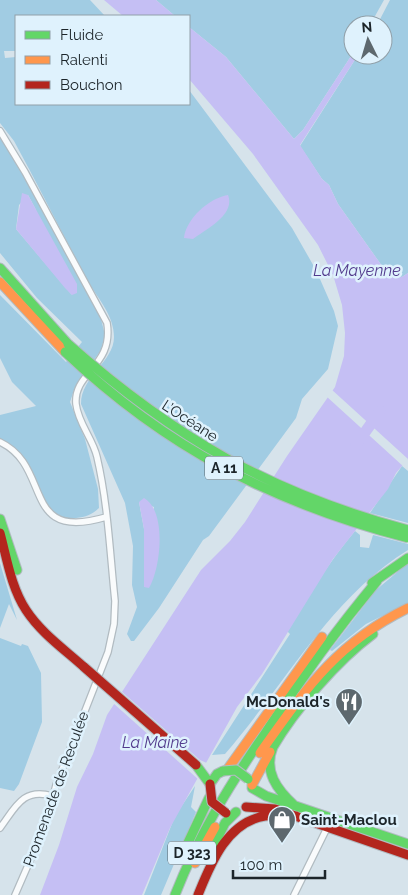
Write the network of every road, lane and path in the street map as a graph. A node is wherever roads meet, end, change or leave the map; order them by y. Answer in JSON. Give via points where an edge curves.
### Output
{"nodes":[{"id":1,"x":0,"y":131,"type":"edge"},
{"id":2,"x":0,"y":268,"type":"edge"},
{"id":3,"x":0,"y":282,"type":"edge"},
{"id":4,"x":66,"y":348,"type":"junction"},
{"id":5,"x":0,"y":442,"type":"edge"},
{"id":6,"x":106,"y":517,"type":"junction"},
{"id":7,"x":0,"y":519,"type":"edge"},
{"id":8,"x":408,"y":530,"type":"edge"},
{"id":9,"x":0,"y":533,"type":"edge"},
{"id":10,"x":408,"y":538,"type":"edge"},
{"id":11,"x":408,"y":558,"type":"edge"},
{"id":12,"x":377,"y":581,"type":"junction"},
{"id":13,"x":408,"y":608,"type":"edge"},
{"id":14,"x":408,"y":614,"type":"edge"},
{"id":15,"x":34,"y":620,"type":"junction"},
{"id":16,"x":272,"y":749,"type":"junction"},
{"id":17,"x":196,"y":765,"type":"junction"},
{"id":18,"x":225,"y":770,"type":"junction"},
{"id":19,"x":208,"y":782,"type":"junction"},
{"id":20,"x":251,"y":784,"type":"junction"},
{"id":21,"x":52,"y":796,"type":"junction"},
{"id":22,"x":210,"y":798,"type":"junction"},
{"id":23,"x":246,"y":807,"type":"junction"},
{"id":24,"x":295,"y":811,"type":"junction"},
{"id":25,"x":224,"y":814,"type":"junction"},
{"id":26,"x":328,"y":826,"type":"junction"},
{"id":27,"x":0,"y":828,"type":"edge"},
{"id":28,"x":372,"y":831,"type":"junction"},
{"id":29,"x":408,"y":844,"type":"edge"},
{"id":30,"x":408,"y":855,"type":"edge"},
{"id":31,"x":15,"y":895,"type":"edge"},
{"id":32,"x":166,"y":895,"type":"edge"},
{"id":33,"x":175,"y":895,"type":"edge"},
{"id":34,"x":182,"y":895,"type":"edge"},
{"id":35,"x":191,"y":895,"type":"edge"},
{"id":36,"x":198,"y":895,"type":"edge"},
{"id":37,"x":294,"y":895,"type":"edge"}],
"edges":[{"from":1,"to":6,"type":"street","name":"Promenade de Reculée","via":[[107,323],[108,342],[103,355],[78,389],[76,403],[98,460]]},
{"from":2,"to":4,"type":"main road","name":"L’Océane","number":"A 11"},
{"from":3,"to":4,"type":"main road","name":"L’Océane","number":"A 11"},
{"from":4,"to":8,"type":"main road","name":"L’Océane","number":"A 11","bridge":true,"via":[[138,404],[220,457],[306,498]]},
{"from":4,"to":10,"type":"main road","name":"L’Océane","number":"A 11","bridge":true,"via":[[134,411],[225,469],[323,513]]},
{"from":5,"to":6,"type":"street","via":[[22,460],[43,506],[53,516],[70,522]]},
{"from":6,"to":21,"type":"street","name":"Promenade de Reculée","via":[[115,601],[114,624],[108,652]]},
{"from":7,"to":15,"type":"main road"},
{"from":9,"to":15,"type":"main road","via":[[14,585]]},
{"from":11,"to":12,"type":"main road"},
{"from":12,"to":18,"type":"main road","via":[[366,586],[338,617]]},
{"from":12,"to":25,"type":"main road","via":[[316,658],[240,768]]},
{"from":13,"to":25,"type":"main road","via":[[361,633],[331,659],[248,770]]},
{"from":14,"to":16,"type":"main road","via":[[348,653]]},
{"from":15,"to":17,"type":"main road","bridge":true},
{"from":16,"to":20,"type":"main road"},
{"from":16,"to":24,"type":"main road","via":[[270,767],[273,781]]},
{"from":17,"to":18,"type":"main road"},
{"from":17,"to":19,"type":"main road"},
{"from":18,"to":19,"type":"main road"},
{"from":18,"to":20,"type":"main road","bridge":true,"via":[[236,770]]},
{"from":19,"to":22,"type":"main road","bridge":true},
{"from":20,"to":23,"type":"main road","via":[[251,799]]},
{"from":20,"to":24,"type":"main road"},
{"from":21,"to":27,"type":"street","via":[[35,794],[23,798]]},
{"from":21,"to":31,"type":"street","name":"Promenade de Reculée","via":[[46,824]]},
{"from":22,"to":25,"type":"main road","bridge":true},
{"from":22,"to":32,"type":"main road"},
{"from":23,"to":24,"type":"main road"},
{"from":23,"to":25,"type":"main road"},
{"from":24,"to":26,"type":"main road"},
{"from":24,"to":28,"type":"main road"},
{"from":24,"to":36,"type":"main road","via":[[260,817],[237,828],[221,847]]},
{"from":25,"to":33,"type":"main road","number":"D 323","via":[[193,852]]},
{"from":25,"to":34,"type":"main road","number":"D 323","via":[[192,870]]},
{"from":25,"to":35,"type":"main road","via":[[225,823]]},
{"from":26,"to":28,"type":"main road","via":[[364,834]]},
{"from":26,"to":30,"type":"main road"},
{"from":26,"to":37,"type":"street"},
{"from":28,"to":29,"type":"main road"}]}
